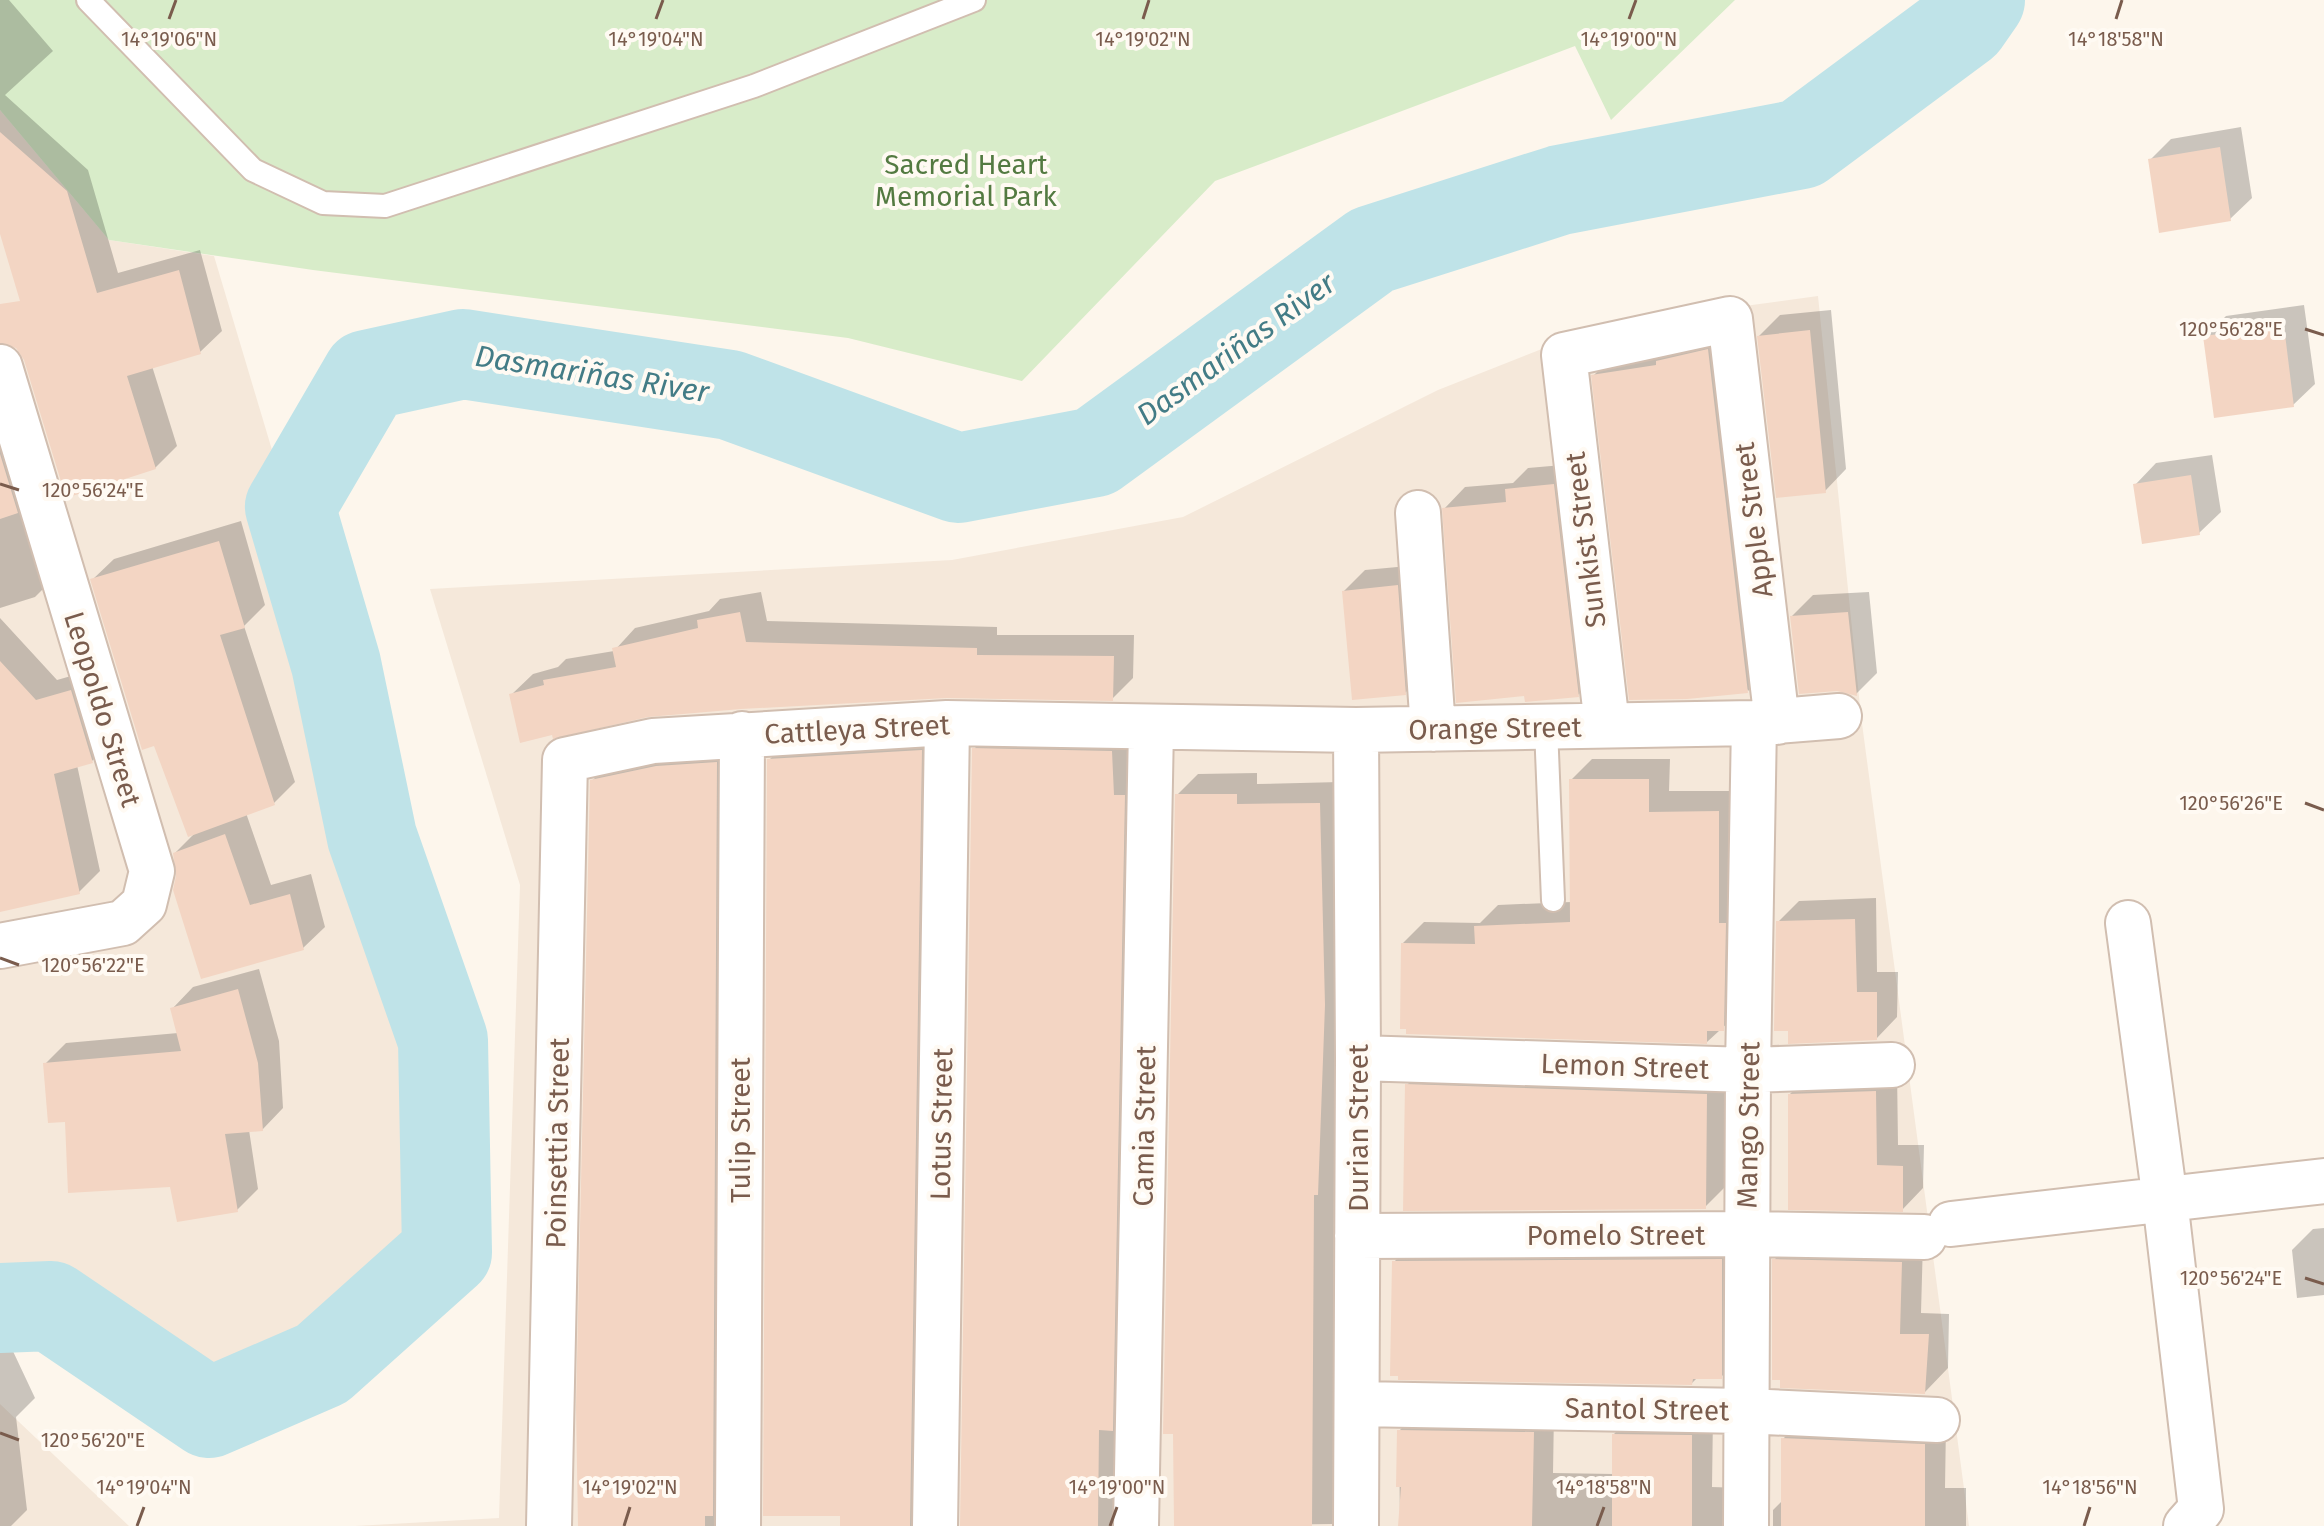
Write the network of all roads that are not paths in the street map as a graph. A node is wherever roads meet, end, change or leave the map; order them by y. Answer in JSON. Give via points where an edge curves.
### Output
{"nodes":[{"id":1,"x":88,"y":0,"type":"edge"},
{"id":2,"x":974,"y":0,"type":"edge"},
{"id":3,"x":1730,"y":319,"type":"joint"},
{"id":4,"x":0,"y":367,"type":"edge"},
{"id":5,"x":1418,"y":513,"type":"dead end"},
{"id":6,"x":1839,"y":716,"type":"dead end"},
{"id":7,"x":1765,"y":722,"type":"junction"},
{"id":8,"x":947,"y":723,"type":"junction"},
{"id":9,"x":1607,"y":725,"type":"junction"},
{"id":10,"x":1151,"y":727,"type":"junction"},
{"id":11,"x":1546,"y":728,"type":"junction"},
{"id":12,"x":1433,"y":729,"type":"junction"},
{"id":13,"x":1356,"y":730,"type":"junction"},
{"id":14,"x":742,"y":734,"type":"junction"},
{"id":15,"x":565,"y":760,"type":"joint"},
{"id":16,"x":1553,"y":900,"type":"dead end"},
{"id":17,"x":2128,"y":923,"type":"dead end"},
{"id":18,"x":0,"y":946,"type":"edge"},
{"id":19,"x":1358,"y":1058,"type":"junction"},
{"id":20,"x":1892,"y":1065,"type":"dead end"},
{"id":21,"x":1748,"y":1070,"type":"junction"},
{"id":22,"x":2324,"y":1181,"type":"edge"},
{"id":23,"x":2165,"y":1200,"type":"junction"},
{"id":24,"x":1747,"y":1234,"type":"junction"},
{"id":25,"x":1357,"y":1236,"type":"junction"},
{"id":26,"x":1357,"y":1404,"type":"junction"},
{"id":27,"x":1745,"y":1411,"type":"junction"},
{"id":28,"x":1937,"y":1420,"type":"dead end"},
{"id":29,"x":549,"y":1526,"type":"edge"},
{"id":30,"x":738,"y":1526,"type":"edge"},
{"id":31,"x":935,"y":1526,"type":"edge"},
{"id":32,"x":1136,"y":1526,"type":"edge"},
{"id":33,"x":1356,"y":1526,"type":"edge"},
{"id":34,"x":1746,"y":1526,"type":"edge"},
{"id":35,"x":2186,"y":1526,"type":"edge"}],
"edges":[{"from":1,"to":2,"type":"lane","via":[[253,170],[323,203],[385,206],[754,86]]},
{"from":3,"to":7,"type":"street","name":"Apple Street"},
{"from":3,"to":9,"type":"street","name":"Sunkist Street","via":[[1564,355]]},
{"from":4,"to":18,"type":"street","name":"Leopoldo Street","via":[[152,871],[144,904],[123,923]]},
{"from":5,"to":12,"type":"street"},
{"from":6,"to":7,"type":"street","name":"Orange Street"},
{"from":7,"to":9,"type":"street","name":"Orange Street"},
{"from":7,"to":21,"type":"street","name":"Mango Street"},
{"from":8,"to":10,"type":"street","name":"Cattleya Street"},
{"from":8,"to":14,"type":"street","name":"Cattleya Street"},
{"from":8,"to":31,"type":"street","name":"Lotus Street"},
{"from":9,"to":11,"type":"street","name":"Orange Street"},
{"from":10,"to":13,"type":"street","name":"Orange Street"},
{"from":10,"to":32,"type":"street","name":"Camia Street"},
{"from":11,"to":12,"type":"street","name":"Orange Street"},
{"from":11,"to":16,"type":"lane"},
{"from":12,"to":13,"type":"street","name":"Orange Street"},
{"from":13,"to":19,"type":"street","name":"Durian Street"},
{"from":14,"to":15,"type":"street","name":"Cattleya Street","via":[[653,741]]},
{"from":14,"to":30,"type":"street","name":"Tulip Street"},
{"from":15,"to":29,"type":"street","name":"Poinsettia Street"},
{"from":17,"to":23,"type":"street"},
{"from":19,"to":21,"type":"street","name":"Lemon Street"},
{"from":19,"to":25,"type":"street","name":"Durian Street"},
{"from":20,"to":21,"type":"street","name":"Lemon Street"},
{"from":21,"to":24,"type":"street","name":"Mango Street"},
{"from":22,"to":23,"type":"street","name":"Pomelo Street"},
{"from":23,"to":24,"type":"street","name":"Pomelo Street","via":[[1937,1230]]},
{"from":23,"to":35,"type":"street","via":[[2201,1509]]},
{"from":24,"to":25,"type":"street","name":"Pomelo Street"},
{"from":24,"to":27,"type":"street","name":"Mango Street"},
{"from":25,"to":26,"type":"street","name":"Durian Street"},
{"from":26,"to":27,"type":"street","name":"Santol Street"},
{"from":26,"to":33,"type":"street","name":"Durian Street"},
{"from":27,"to":28,"type":"street","name":"Santol Street"},
{"from":27,"to":34,"type":"street","name":"Mango Street"}]}
